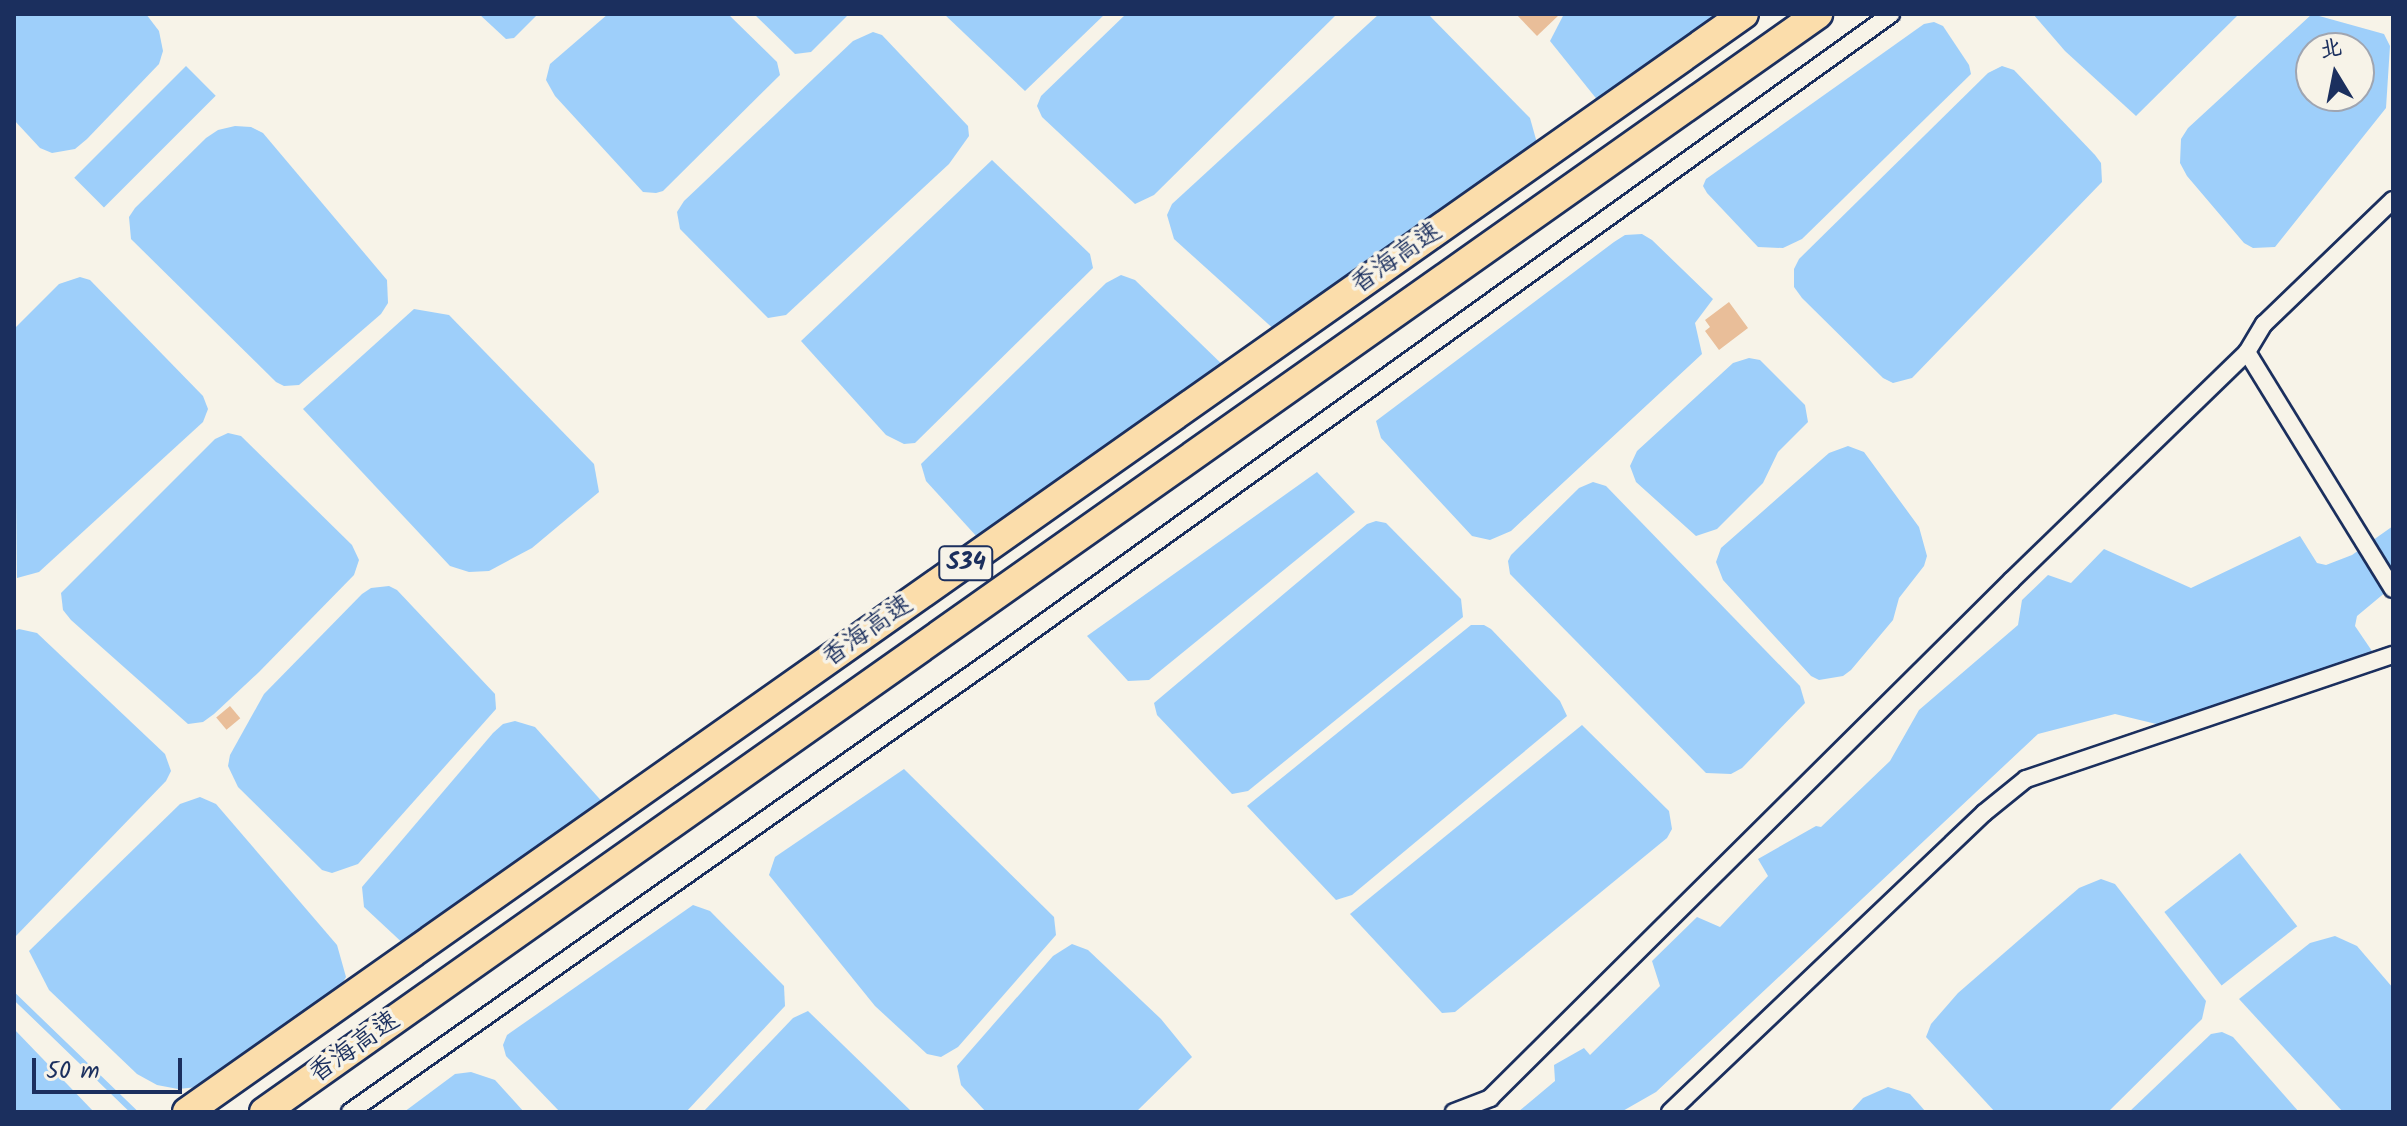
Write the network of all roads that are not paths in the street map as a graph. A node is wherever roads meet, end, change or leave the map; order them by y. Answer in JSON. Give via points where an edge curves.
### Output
{"nodes":[{"id":1,"x":1744,"y":14,"type":"edge"},
{"id":2,"x":1818,"y":14,"type":"edge"},
{"id":3,"x":1891,"y":14,"type":"edge"},
{"id":4,"x":2393,"y":200,"type":"edge"},
{"id":5,"x":2247,"y":352,"type":"junction"},
{"id":6,"x":2393,"y":589,"type":"edge"},
{"id":7,"x":2393,"y":655,"type":"edge"},
{"id":8,"x":187,"y":1112,"type":"edge"},
{"id":9,"x":264,"y":1112,"type":"edge"},
{"id":10,"x":350,"y":1112,"type":"edge"},
{"id":11,"x":1454,"y":1112,"type":"edge"},
{"id":12,"x":1670,"y":1112,"type":"edge"}],
"edges":[{"from":1,"to":8,"type":"highway","name":"香海高速","number":"S34"},
{"from":2,"to":9,"type":"highway","name":"香海高速","number":"S34"},
{"from":3,"to":10,"type":"street","via":[[996,657]]},
{"from":4,"to":5,"type":"street","via":[[2264,324]]},
{"from":5,"to":6,"type":"street"},
{"from":5,"to":11,"type":"street","via":[[1490,1098]]},
{"from":7,"to":12,"type":"street","via":[[2026,779]]}]}
